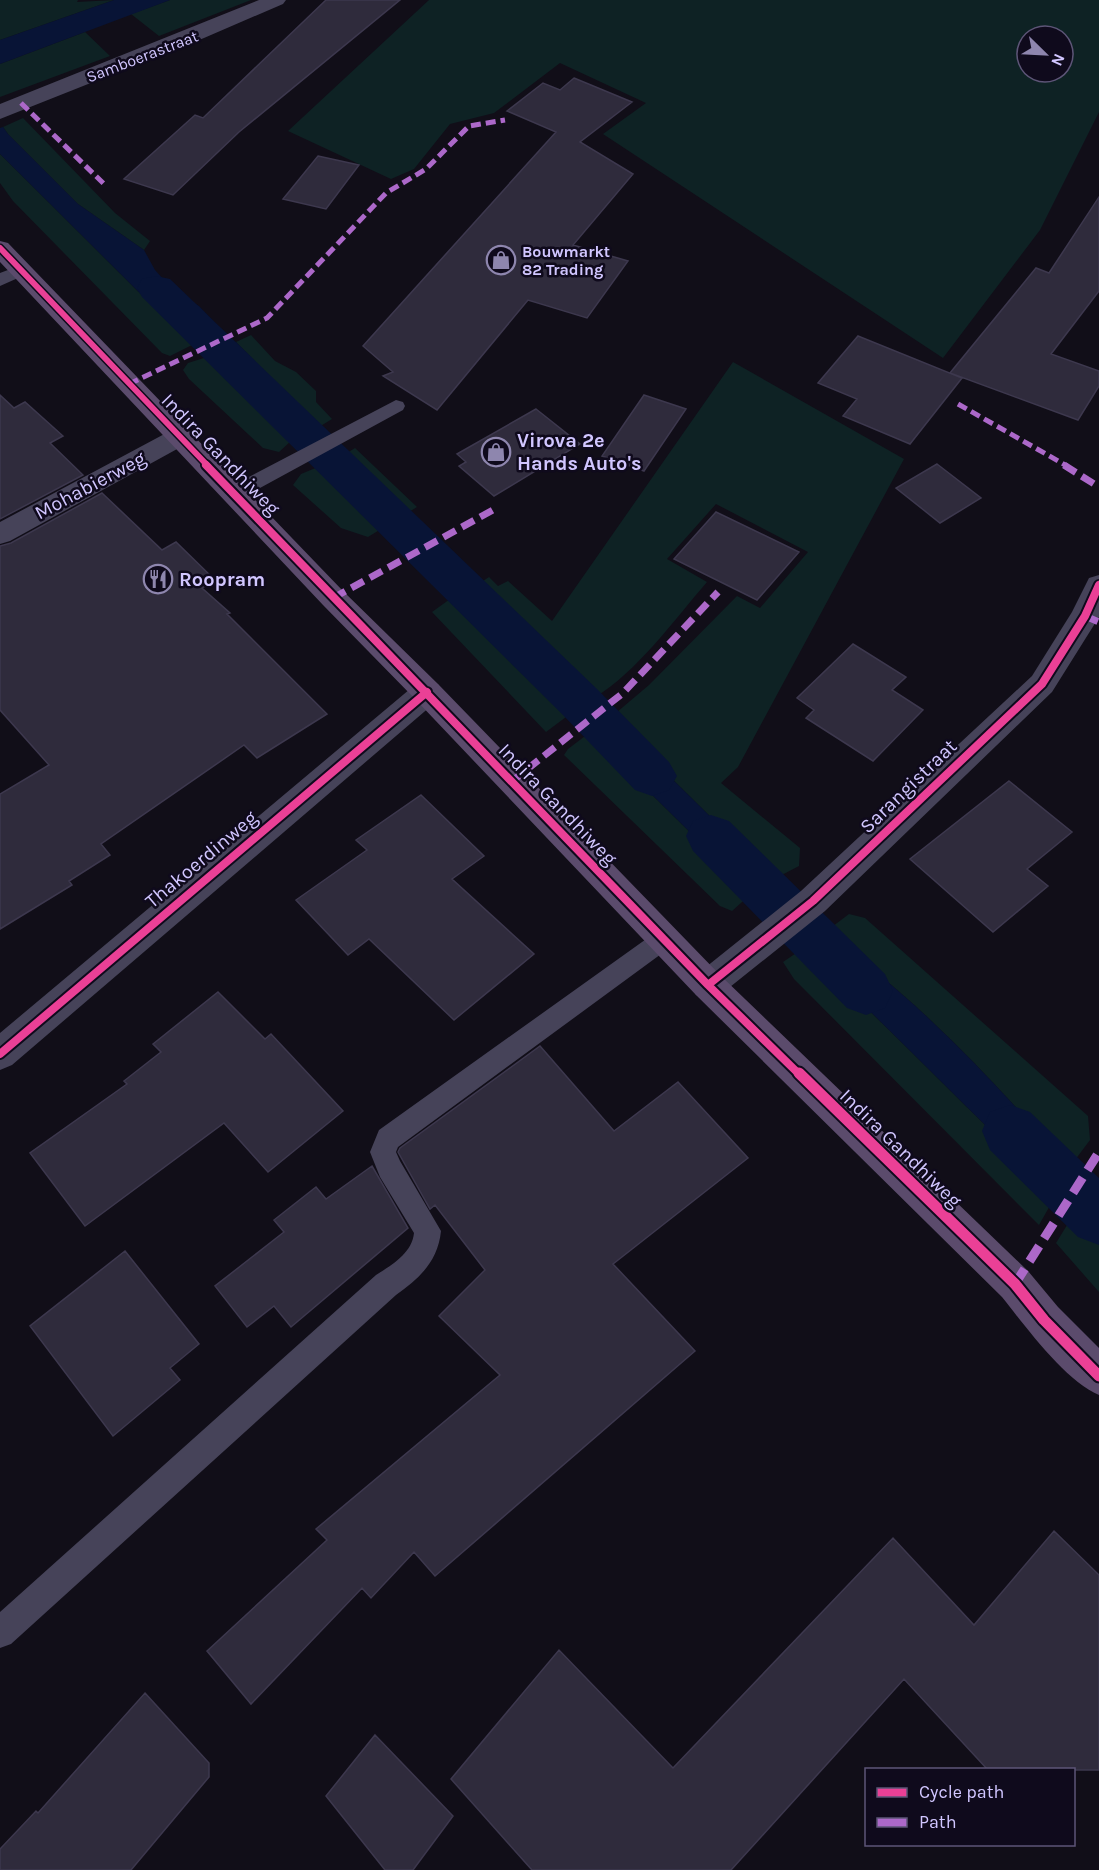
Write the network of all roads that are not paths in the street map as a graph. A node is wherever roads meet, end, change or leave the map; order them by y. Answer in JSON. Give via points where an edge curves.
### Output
{"nodes":[{"id":1,"x":276,"y":0,"type":"edge"},
{"id":2,"x":3,"y":110,"type":"edge"},
{"id":3,"x":7,"y":266,"type":"edge"},
{"id":4,"x":396,"y":406,"type":"dead end"},
{"id":5,"x":179,"y":437,"type":"junction"},
{"id":6,"x":233,"y":494,"type":"junction"},
{"id":7,"x":0,"y":534,"type":"edge"},
{"id":8,"x":1099,"y":585,"type":"edge"},
{"id":9,"x":427,"y":692,"type":"junction"},
{"id":10,"x":664,"y":939,"type":"junction"},
{"id":11,"x":708,"y":985,"type":"junction"},
{"id":12,"x":0,"y":1054,"type":"edge"},
{"id":13,"x":1099,"y":1376,"type":"edge"},
{"id":14,"x":0,"y":1633,"type":"edge"}],
"edges":[{"from":1,"to":2,"type":"street","name":"Samboerastraat"},
{"from":3,"to":5,"type":"main road","name":"Indira Gandhiweg"},
{"from":4,"to":6,"type":"lane"},
{"from":5,"to":6,"type":"main road","name":"Indira Gandhiweg"},
{"from":5,"to":7,"type":"street","name":"Mohabierweg"},
{"from":6,"to":9,"type":"main road","name":"Indira Gandhiweg"},
{"from":8,"to":11,"type":"street","name":"Sarangistraat","via":[[1085,616],[1041,684],[813,901]]},
{"from":9,"to":10,"type":"main road","name":"Indira Gandhiweg"},
{"from":9,"to":12,"type":"street","name":"Thakoerdinweg"},
{"from":10,"to":11,"type":"main road","name":"Indira Gandhiweg"},
{"from":10,"to":14,"type":"lane","via":[[388,1139],[383,1152],[389,1168],[429,1231],[426,1247],[408,1270],[386,1285]]},
{"from":11,"to":13,"type":"main road","name":"Indira Gandhiweg","via":[[1015,1284]]}]}
